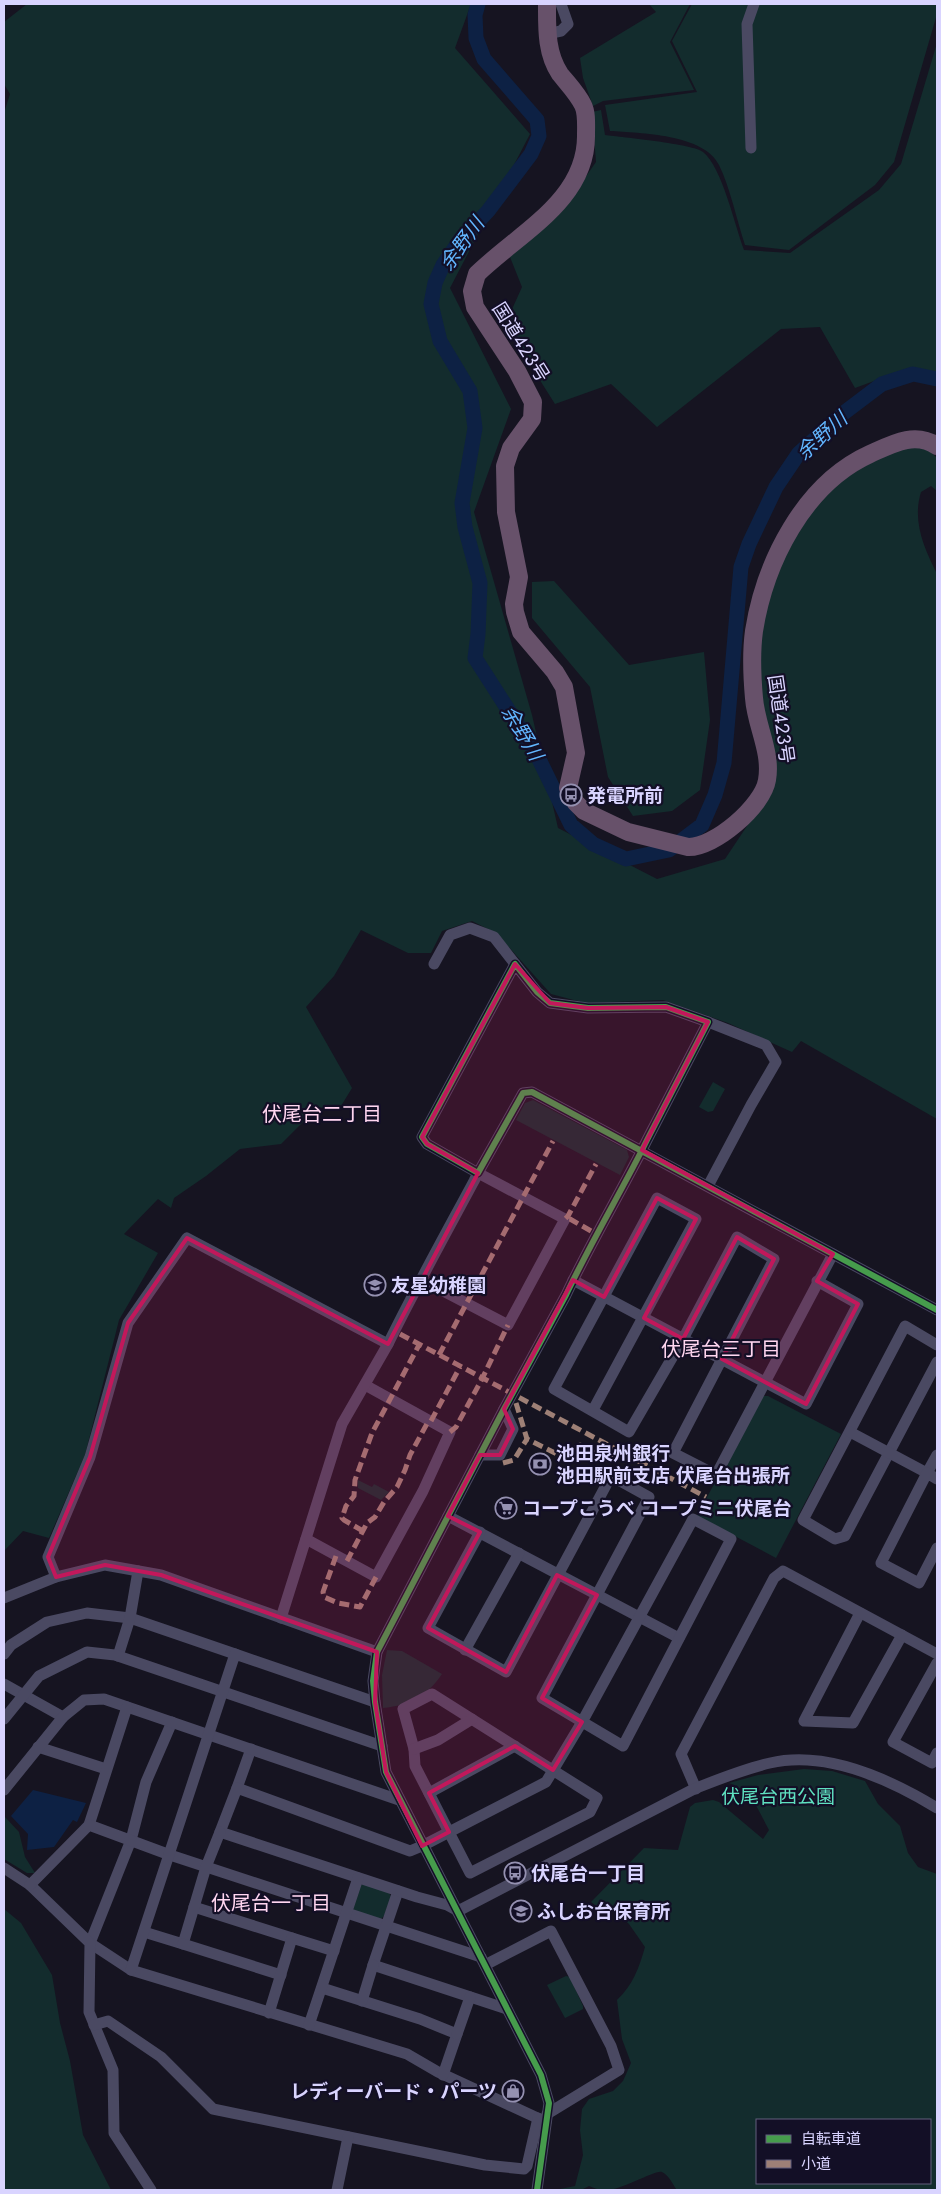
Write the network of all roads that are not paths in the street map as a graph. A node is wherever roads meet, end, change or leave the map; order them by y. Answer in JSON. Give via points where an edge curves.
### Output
{"nodes":[{"id":1,"x":547,"y":4,"type":"edge"},
{"id":2,"x":561,"y":4,"type":"edge"},
{"id":3,"x":754,"y":4,"type":"edge"},
{"id":4,"x":547,"y":34,"type":"junction"},
{"id":5,"x":752,"y":148,"type":"dead end"},
{"id":6,"x":937,"y":446,"type":"edge"},
{"id":7,"x":434,"y":964,"type":"dead end"},
{"id":8,"x":515,"y":964,"type":"junction"},
{"id":9,"x":708,"y":1022,"type":"junction"},
{"id":10,"x":642,"y":1150,"type":"junction"},
{"id":11,"x":478,"y":1173,"type":"junction"},
{"id":12,"x":708,"y":1186,"type":"junction"},
{"id":13,"x":833,"y":1254,"type":"junction"},
{"id":14,"x":422,"y":1280,"type":"junction"},
{"id":15,"x":573,"y":1280,"type":"junction"},
{"id":16,"x":818,"y":1281,"type":"junction"},
{"id":17,"x":604,"y":1297,"type":"junction"},
{"id":18,"x":937,"y":1310,"type":"edge"},
{"id":19,"x":644,"y":1318,"type":"junction"},
{"id":20,"x":683,"y":1338,"type":"junction"},
{"id":21,"x":388,"y":1344,"type":"junction"},
{"id":22,"x":937,"y":1345,"type":"edge"},
{"id":23,"x":722,"y":1359,"type":"junction"},
{"id":24,"x":937,"y":1362,"type":"edge"},
{"id":25,"x":764,"y":1382,"type":"junction"},
{"id":26,"x":365,"y":1385,"type":"junction"},
{"id":27,"x":504,"y":1409,"type":"junction"},
{"id":28,"x":593,"y":1410,"type":"junction"},
{"id":29,"x":850,"y":1432,"type":"junction"},
{"id":30,"x":889,"y":1453,"type":"junction"},
{"id":31,"x":937,"y":1454,"type":"edge"},
{"id":32,"x":480,"y":1455,"type":"junction"},
{"id":33,"x":932,"y":1476,"type":"edge"},
{"id":34,"x":448,"y":1516,"type":"junction"},
{"id":35,"x":480,"y":1532,"type":"junction"},
{"id":36,"x":306,"y":1539,"type":"junction"},
{"id":37,"x":937,"y":1548,"type":"edge"},
{"id":38,"x":519,"y":1553,"type":"junction"},
{"id":39,"x":138,"y":1571,"type":"junction"},
{"id":40,"x":558,"y":1575,"type":"junction"},
{"id":41,"x":56,"y":1578,"type":"junction"},
{"id":42,"x":597,"y":1595,"type":"junction"},
{"id":43,"x":4,"y":1598,"type":"edge"},
{"id":44,"x":860,"y":1613,"type":"junction"},
{"id":45,"x":641,"y":1617,"type":"junction"},
{"id":46,"x":130,"y":1618,"type":"junction"},
{"id":47,"x":281,"y":1618,"type":"junction"},
{"id":48,"x":902,"y":1635,"type":"junction"},
{"id":49,"x":679,"y":1638,"type":"junction"},
{"id":50,"x":465,"y":1650,"type":"junction"},
{"id":51,"x":377,"y":1652,"type":"junction"},
{"id":52,"x":4,"y":1654,"type":"edge"},
{"id":53,"x":235,"y":1654,"type":"junction"},
{"id":54,"x":937,"y":1654,"type":"edge"},
{"id":55,"x":118,"y":1656,"type":"junction"},
{"id":56,"x":937,"y":1663,"type":"edge"},
{"id":57,"x":4,"y":1684,"type":"edge"},
{"id":58,"x":222,"y":1692,"type":"junction"},
{"id":59,"x":23,"y":1694,"type":"junction"},
{"id":60,"x":375,"y":1702,"type":"junction"},
{"id":61,"x":127,"y":1707,"type":"junction"},
{"id":62,"x":62,"y":1717,"type":"junction"},
{"id":63,"x":4,"y":1719,"type":"edge"},
{"id":64,"x":472,"y":1719,"type":"junction"},
{"id":65,"x":172,"y":1722,"type":"junction"},
{"id":66,"x":582,"y":1722,"type":"junction"},
{"id":67,"x":209,"y":1735,"type":"junction"},
{"id":68,"x":382,"y":1746,"type":"junction"},
{"id":69,"x":515,"y":1746,"type":"junction"},
{"id":70,"x":38,"y":1747,"type":"junction"},
{"id":71,"x":251,"y":1749,"type":"junction"},
{"id":72,"x":414,"y":1749,"type":"junction"},
{"id":73,"x":937,"y":1753,"type":"edge"},
{"id":74,"x":106,"y":1769,"type":"junction"},
{"id":75,"x":553,"y":1770,"type":"junction"},
{"id":76,"x":237,"y":1788,"type":"junction"},
{"id":77,"x":696,"y":1789,"type":"junction"},
{"id":78,"x":4,"y":1790,"type":"edge"},
{"id":79,"x":429,"y":1793,"type":"junction"},
{"id":80,"x":399,"y":1800,"type":"junction"},
{"id":81,"x":937,"y":1808,"type":"edge"},
{"id":82,"x":89,"y":1825,"type":"junction"},
{"id":83,"x":220,"y":1832,"type":"junction"},
{"id":84,"x":449,"y":1832,"type":"junction"},
{"id":85,"x":131,"y":1840,"type":"junction"},
{"id":86,"x":422,"y":1846,"type":"junction"},
{"id":87,"x":170,"y":1856,"type":"junction"},
{"id":88,"x":206,"y":1867,"type":"junction"},
{"id":89,"x":4,"y":1868,"type":"edge"},
{"id":90,"x":358,"y":1878,"type":"junction"},
{"id":91,"x":30,"y":1885,"type":"junction"},
{"id":92,"x":398,"y":1891,"type":"junction"},
{"id":93,"x":194,"y":1907,"type":"junction"},
{"id":94,"x":458,"y":1911,"type":"junction"},
{"id":95,"x":347,"y":1913,"type":"junction"},
{"id":96,"x":386,"y":1927,"type":"junction"},
{"id":97,"x":144,"y":1932,"type":"junction"},
{"id":98,"x":292,"y":1938,"type":"junction"},
{"id":99,"x":90,"y":1943,"type":"junction"},
{"id":100,"x":183,"y":1944,"type":"junction"},
{"id":101,"x":334,"y":1951,"type":"junction"},
{"id":102,"x":483,"y":1961,"type":"junction"},
{"id":103,"x":373,"y":1965,"type":"junction"},
{"id":104,"x":131,"y":1970,"type":"junction"},
{"id":105,"x":280,"y":1975,"type":"junction"},
{"id":106,"x":322,"y":1988,"type":"junction"},
{"id":107,"x":470,"y":1997,"type":"junction"},
{"id":108,"x":362,"y":2001,"type":"junction"},
{"id":109,"x":507,"y":2009,"type":"junction"},
{"id":110,"x":269,"y":2013,"type":"junction"},
{"id":111,"x":94,"y":2025,"type":"junction"},
{"id":112,"x":309,"y":2025,"type":"junction"},
{"id":113,"x":457,"y":2034,"type":"junction"},
{"id":114,"x":443,"y":2075,"type":"junction"},
{"id":115,"x":544,"y":2118,"type":"junction"},
{"id":116,"x":348,"y":2137,"type":"junction"},
{"id":117,"x":151,"y":2190,"type":"edge"},
{"id":118,"x":337,"y":2190,"type":"edge"},
{"id":119,"x":537,"y":2190,"type":"edge"}],
"edges":[{"from":1,"to":4,"type":"highway","name":"国道423号"},
{"from":2,"to":4,"type":"street","via":[[568,24],[561,32]]},
{"from":3,"to":5,"type":"street","via":[[747,24]]},
{"from":4,"to":6,"type":"highway","name":"国道423号","via":[[554,63],[584,107],[584,157],[572,186],[560,202],[477,274],[472,299],[533,402],[532,419],[511,448],[505,466],[506,512],[520,577],[515,612],[521,632],[564,686],[576,752],[568,788],[576,803],[594,816],[628,832],[696,848],[711,841],[749,812],[767,781],[767,753],[754,701],[754,633],[767,580],[792,527],[810,500],[832,477],[859,460],[905,440],[915,439]]},
{"from":7,"to":8,"type":"street","via":[[450,935],[470,928],[494,937]]},
{"from":8,"to":9,"type":"street","via":[[550,1003],[588,1008],[666,1006]]},
{"from":8,"to":11,"type":"street","via":[[422,1137],[427,1144]]},
{"from":9,"to":10,"type":"street"},
{"from":9,"to":12,"type":"street","via":[[766,1045],[776,1062]]},
{"from":10,"to":11,"type":"street","via":[[532,1092],[523,1093]]},
{"from":10,"to":12,"type":"street"},
{"from":10,"to":15,"type":"street"},
{"from":11,"to":14,"type":"street"},
{"from":11,"to":14,"type":"street","via":[[565,1219],[508,1325]]},
{"from":12,"to":13,"type":"street"},
{"from":13,"to":16,"type":"street"},
{"from":13,"to":18,"type":"street"},
{"from":14,"to":21,"type":"street"},
{"from":15,"to":17,"type":"street"},
{"from":15,"to":27,"type":"street"},
{"from":16,"to":25,"type":"street"},
{"from":16,"to":25,"type":"street","via":[[858,1304],[806,1404]]},
{"from":17,"to":19,"type":"street"},
{"from":17,"to":19,"type":"street","via":[[657,1198],[696,1219]]},
{"from":17,"to":28,"type":"street","via":[[554,1389]]},
{"from":19,"to":20,"type":"street"},
{"from":19,"to":28,"type":"street"},
{"from":20,"to":23,"type":"street"},
{"from":20,"to":23,"type":"street","via":[[737,1237],[774,1259]]},
{"from":20,"to":28,"type":"street","via":[[629,1432]]},
{"from":21,"to":26,"type":"street"},
{"from":21,"to":41,"type":"street","via":[[187,1238],[128,1323],[90,1457],[48,1557]]},
{"from":22,"to":29,"type":"street","via":[[906,1326]]},
{"from":23,"to":25,"type":"street"},
{"from":23,"to":25,"type":"street","via":[[673,1453],[716,1475]]},
{"from":24,"to":30,"type":"street"},
{"from":26,"to":36,"type":"street","via":[[342,1424]]},
{"from":26,"to":36,"type":"street","via":[[450,1432],[423,1491],[376,1577]]},
{"from":27,"to":32,"type":"street"},
{"from":27,"to":32,"type":"street","via":[[513,1429],[500,1455]]},
{"from":29,"to":30,"type":"street"},
{"from":29,"to":30,"type":"street","via":[[803,1520],[835,1539],[845,1536]]},
{"from":30,"to":33,"type":"street"},
{"from":31,"to":33,"type":"street"},
{"from":32,"to":34,"type":"street"},
{"from":33,"to":37,"type":"street","via":[[881,1562],[919,1583]]},
{"from":34,"to":35,"type":"street"},
{"from":34,"to":51,"type":"street"},
{"from":35,"to":38,"type":"street"},
{"from":35,"to":50,"type":"street","via":[[428,1628]]},
{"from":36,"to":47,"type":"street"},
{"from":38,"to":40,"type":"street"},
{"from":38,"to":50,"type":"street"},
{"from":39,"to":41,"type":"street","via":[[105,1565]]},
{"from":39,"to":46,"type":"street"},
{"from":39,"to":47,"type":"street","via":[[161,1575]]},
{"from":40,"to":42,"type":"street"},
{"from":40,"to":42,"type":"street","via":[[611,1476],[649,1497]]},
{"from":40,"to":50,"type":"street","via":[[506,1672]]},
{"from":41,"to":43,"type":"street"},
{"from":42,"to":45,"type":"street"},
{"from":42,"to":66,"type":"street","via":[[542,1698]]},
{"from":44,"to":48,"type":"street"},
{"from":44,"to":48,"type":"street","via":[[804,1721],[853,1723]]},
{"from":44,"to":77,"type":"street","via":[[783,1572],[774,1578],[681,1754]]},
{"from":45,"to":49,"type":"street"},
{"from":45,"to":49,"type":"street","via":[[694,1519],[731,1539]]},
{"from":45,"to":66,"type":"street"},
{"from":46,"to":52,"type":"street","via":[[87,1613],[47,1622],[11,1645]]},
{"from":46,"to":53,"type":"street"},
{"from":46,"to":55,"type":"street"},
{"from":47,"to":51,"type":"street"},
{"from":48,"to":54,"type":"street"},
{"from":49,"to":66,"type":"street","via":[[624,1746]]},
{"from":51,"to":60,"type":"street","via":[[373,1681]]},
{"from":53,"to":58,"type":"street"},
{"from":53,"to":60,"type":"street"},
{"from":55,"to":58,"type":"street"},
{"from":55,"to":59,"type":"street","via":[[87,1652],[39,1676]]},
{"from":56,"to":73,"type":"street","via":[[893,1742],[932,1763]]},
{"from":57,"to":59,"type":"street"},
{"from":58,"to":67,"type":"street"},
{"from":58,"to":68,"type":"street"},
{"from":59,"to":62,"type":"street"},
{"from":59,"to":63,"type":"street"},
{"from":60,"to":68,"type":"street"},
{"from":61,"to":62,"type":"street","via":[[104,1699],[84,1700]]},
{"from":61,"to":65,"type":"street"},
{"from":61,"to":74,"type":"street"},
{"from":62,"to":70,"type":"street"},
{"from":64,"to":69,"type":"street"},
{"from":64,"to":72,"type":"street","via":[[438,1740]]},
{"from":64,"to":72,"type":"street","via":[[432,1694],[403,1709]]},
{"from":65,"to":67,"type":"street"},
{"from":65,"to":85,"type":"street","via":[[146,1782]]},
{"from":66,"to":75,"type":"street"},
{"from":67,"to":71,"type":"street"},
{"from":67,"to":87,"type":"street"},
{"from":68,"to":80,"type":"street","via":[[386,1772]]},
{"from":69,"to":75,"type":"street"},
{"from":69,"to":79,"type":"street"},
{"from":70,"to":74,"type":"street"},
{"from":70,"to":78,"type":"street"},
{"from":71,"to":76,"type":"street"},
{"from":71,"to":80,"type":"street"},
{"from":72,"to":79,"type":"street","via":[[415,1766]]},
{"from":74,"to":82,"type":"street"},
{"from":75,"to":84,"type":"street","via":[[546,1782]]},
{"from":75,"to":84,"type":"street","via":[[597,1798],[590,1812],[470,1873]]},
{"from":76,"to":83,"type":"street"},
{"from":76,"to":86,"type":"street","via":[[410,1851]]},
{"from":77,"to":81,"type":"street","via":[[772,1762],[810,1760],[884,1778]]},
{"from":77,"to":94,"type":"street"},
{"from":79,"to":84,"type":"street"},
{"from":80,"to":86,"type":"street"},
{"from":82,"to":85,"type":"street"},
{"from":82,"to":91,"type":"street"},
{"from":83,"to":88,"type":"street"},
{"from":83,"to":90,"type":"street"},
{"from":84,"to":86,"type":"street"},
{"from":85,"to":87,"type":"street"},
{"from":85,"to":99,"type":"street"},
{"from":86,"to":94,"type":"street"},
{"from":87,"to":88,"type":"street"},
{"from":87,"to":97,"type":"street"},
{"from":88,"to":93,"type":"street"},
{"from":88,"to":95,"type":"street"},
{"from":89,"to":91,"type":"street"},
{"from":90,"to":92,"type":"street"},
{"from":90,"to":95,"type":"street"},
{"from":91,"to":99,"type":"street"},
{"from":92,"to":94,"type":"street"},
{"from":92,"to":96,"type":"street"},
{"from":93,"to":98,"type":"street"},
{"from":93,"to":100,"type":"street"},
{"from":94,"to":102,"type":"street"},
{"from":95,"to":96,"type":"street"},
{"from":95,"to":101,"type":"street"},
{"from":96,"to":102,"type":"street"},
{"from":96,"to":103,"type":"street"},
{"from":97,"to":100,"type":"street"},
{"from":97,"to":104,"type":"street"},
{"from":98,"to":101,"type":"street"},
{"from":98,"to":105,"type":"street"},
{"from":99,"to":104,"type":"street"},
{"from":99,"to":111,"type":"street","via":[[88,2012]]},
{"from":100,"to":105,"type":"street"},
{"from":101,"to":106,"type":"street"},
{"from":102,"to":109,"type":"street"},
{"from":102,"to":115,"type":"street","via":[[551,1931],[611,2046],[619,2070]]},
{"from":103,"to":107,"type":"street"},
{"from":103,"to":108,"type":"street"},
{"from":104,"to":110,"type":"street"},
{"from":105,"to":110,"type":"street"},
{"from":106,"to":108,"type":"street"},
{"from":106,"to":112,"type":"street"},
{"from":107,"to":109,"type":"street"},
{"from":107,"to":113,"type":"street"},
{"from":108,"to":113,"type":"street"},
{"from":109,"to":115,"type":"street","via":[[541,2075],[549,2104]]},
{"from":110,"to":112,"type":"street"},
{"from":111,"to":116,"type":"street","via":[[108,2021],[139,2041],[213,2109]]},
{"from":111,"to":117,"type":"street","via":[[113,2070],[114,2133]]},
{"from":112,"to":114,"type":"street","via":[[407,2054]]},
{"from":113,"to":114,"type":"street"},
{"from":114,"to":115,"type":"street"},
{"from":115,"to":116,"type":"street","via":[[524,2169]]},
{"from":115,"to":119,"type":"street"},
{"from":116,"to":118,"type":"street"}]}
